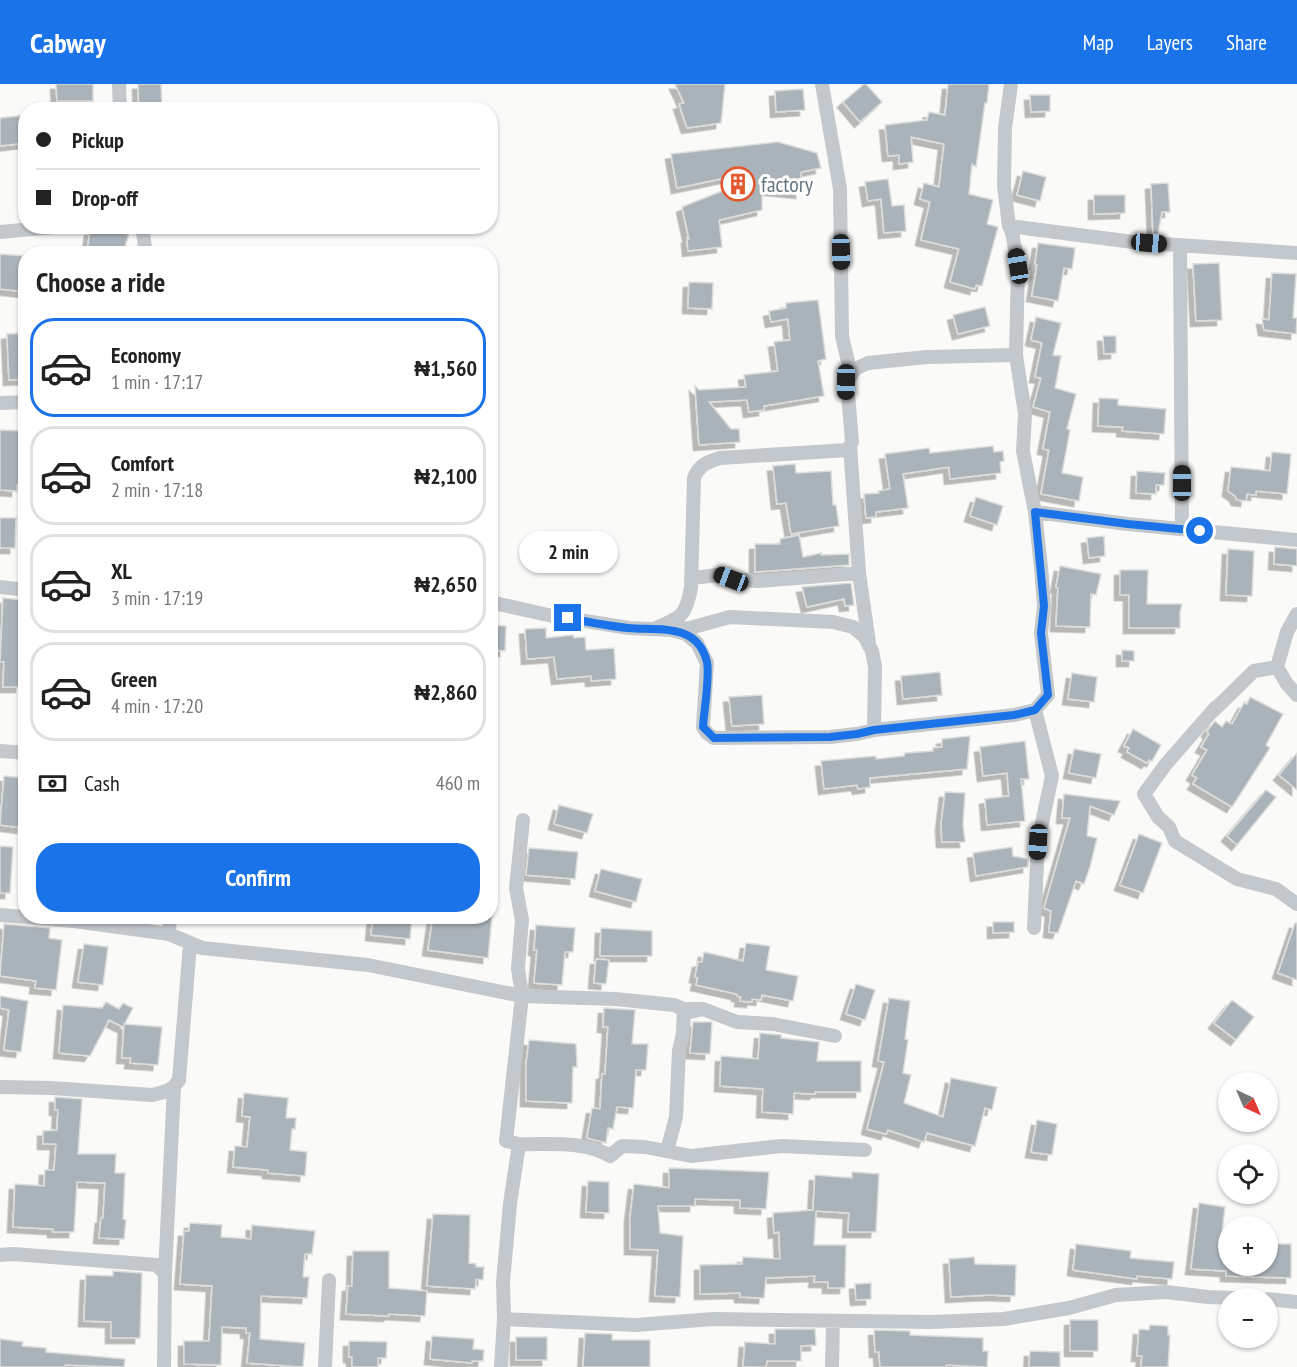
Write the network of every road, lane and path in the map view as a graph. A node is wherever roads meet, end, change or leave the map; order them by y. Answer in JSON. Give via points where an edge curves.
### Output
{"nodes":[{"id":1,"x":119,"y":84,"type":"edge"},
{"id":2,"x":822,"y":84,"type":"edge"},
{"id":3,"x":1011,"y":84,"type":"edge"},
{"id":4,"x":120,"y":102,"type":"edge"},
{"id":5,"x":1009,"y":226,"type":"junction"},
{"id":6,"x":18,"y":230,"type":"edge"},
{"id":7,"x":0,"y":232,"type":"edge"},
{"id":8,"x":1180,"y":245,"type":"junction"},
{"id":9,"x":1297,"y":253,"type":"edge"},
{"id":10,"x":1016,"y":355,"type":"junction"},
{"id":11,"x":851,"y":375,"type":"junction"},
{"id":12,"x":18,"y":402,"type":"edge"},
{"id":13,"x":0,"y":403,"type":"edge"},
{"id":14,"x":850,"y":446,"type":"junction"},
{"id":15,"x":1035,"y":512,"type":"junction"},
{"id":16,"x":1182,"y":529,"type":"junction"},
{"id":17,"x":1297,"y":540,"type":"edge"},
{"id":18,"x":859,"y":573,"type":"junction"},
{"id":19,"x":692,"y":578,"type":"junction"},
{"id":20,"x":0,"y":587,"type":"edge"},
{"id":21,"x":18,"y":589,"type":"edge"},
{"id":22,"x":498,"y":604,"type":"edge"},
{"id":23,"x":1297,"y":614,"type":"edge"},
{"id":24,"x":653,"y":628,"type":"junction"},
{"id":25,"x":672,"y":630,"type":"junction"},
{"id":26,"x":870,"y":648,"type":"junction"},
{"id":27,"x":1276,"y":667,"type":"junction"},
{"id":28,"x":1297,"y":695,"type":"edge"},
{"id":29,"x":1035,"y":710,"type":"junction"},
{"id":30,"x":874,"y":730,"type":"junction"},
{"id":31,"x":0,"y":752,"type":"edge"},
{"id":32,"x":18,"y":753,"type":"edge"},
{"id":33,"x":523,"y":820,"type":"dead end"},
{"id":34,"x":1297,"y":904,"type":"edge"},
{"id":35,"x":0,"y":915,"type":"edge"},
{"id":36,"x":18,"y":916,"type":"edge"},
{"id":37,"x":96,"y":924,"type":"edge"},
{"id":38,"x":170,"y":924,"type":"edge"},
{"id":39,"x":1034,"y":928,"type":"dead end"},
{"id":40,"x":169,"y":934,"type":"junction"},
{"id":41,"x":190,"y":944,"type":"junction"},
{"id":42,"x":522,"y":996,"type":"junction"},
{"id":43,"x":703,"y":1010,"type":"junction"},
{"id":44,"x":835,"y":1035,"type":"dead end"},
{"id":45,"x":0,"y":1087,"type":"edge"},
{"id":46,"x":174,"y":1087,"type":"junction"},
{"id":47,"x":519,"y":1144,"type":"junction"},
{"id":48,"x":865,"y":1150,"type":"dead end"},
{"id":49,"x":671,"y":1152,"type":"junction"},
{"id":50,"x":0,"y":1256,"type":"edge"},
{"id":51,"x":165,"y":1274,"type":"junction"},
{"id":52,"x":329,"y":1280,"type":"dead end"},
{"id":53,"x":1218,"y":1297,"type":"edge"},
{"id":54,"x":1278,"y":1300,"type":"edge"},
{"id":55,"x":1297,"y":1302,"type":"edge"},
{"id":56,"x":504,"y":1318,"type":"junction"},
{"id":57,"x":833,"y":1321,"type":"junction"},
{"id":58,"x":164,"y":1367,"type":"edge"},
{"id":59,"x":325,"y":1367,"type":"edge"},
{"id":60,"x":501,"y":1367,"type":"edge"},
{"id":61,"x":832,"y":1367,"type":"edge"}],
"edges":[{"from":1,"to":4,"type":"street"},
{"from":2,"to":11,"type":"street","via":[[840,189],[842,336]]},
{"from":3,"to":5,"type":"street","via":[[1004,151]]},
{"from":5,"to":8,"type":"street"},
{"from":5,"to":10,"type":"street","via":[[1018,266]]},
{"from":6,"to":7,"type":"street"},
{"from":8,"to":9,"type":"street"},
{"from":8,"to":16,"type":"street"},
{"from":10,"to":11,"type":"street","via":[[868,363]]},
{"from":10,"to":15,"type":"street","via":[[1025,414],[1023,451]]},
{"from":11,"to":14,"type":"street","via":[[846,382]]},
{"from":12,"to":13,"type":"street"},
{"from":14,"to":18,"type":"street"},
{"from":14,"to":19,"type":"street","via":[[839,452],[720,458],[698,468],[694,478]]},
{"from":15,"to":16,"type":"street"},
{"from":15,"to":29,"type":"street","via":[[1048,695]]},
{"from":16,"to":17,"type":"street"},
{"from":18,"to":19,"type":"street","via":[[758,581],[718,574]]},
{"from":18,"to":26,"type":"street"},
{"from":19,"to":24,"type":"street","via":[[688,604],[679,619]]},
{"from":20,"to":21,"type":"street"},
{"from":22,"to":24,"type":"street","via":[[629,628]]},
{"from":23,"to":27,"type":"street"},
{"from":24,"to":25,"type":"street"},
{"from":25,"to":26,"type":"street","via":[[730,617],[833,622],[853,627]]},
{"from":25,"to":30,"type":"street","via":[[697,643],[707,663],[703,727],[714,738],[830,737]]},
{"from":26,"to":30,"type":"street","via":[[875,667]]},
{"from":27,"to":28,"type":"street"},
{"from":27,"to":34,"type":"street","via":[[1254,671],[1212,712],[1144,794],[1169,827],[1175,842],[1238,879],[1276,889]]},
{"from":29,"to":30,"type":"street"},
{"from":29,"to":39,"type":"street","via":[[1052,776],[1038,842]]},
{"from":31,"to":32,"type":"street"},
{"from":33,"to":42,"type":"street","via":[[516,888],[522,920],[518,968]]},
{"from":35,"to":36,"type":"street"},
{"from":37,"to":40,"type":"street"},
{"from":38,"to":40,"type":"street"},
{"from":40,"to":41,"type":"street"},
{"from":41,"to":42,"type":"street","via":[[368,965]]},
{"from":41,"to":46,"type":"street","via":[[178,1080]]},
{"from":42,"to":43,"type":"street","via":[[615,999],[674,1005],[690,1012]]},
{"from":42,"to":47,"type":"street","via":[[506,1142]]},
{"from":43,"to":44,"type":"street","via":[[737,1022]]},
{"from":43,"to":49,"type":"street","via":[[684,1009],[676,1117],[668,1147]]},
{"from":45,"to":46,"type":"street","via":[[152,1095]]},
{"from":46,"to":51,"type":"street"},
{"from":47,"to":49,"type":"street","via":[[585,1145],[610,1156],[622,1146]]},
{"from":47,"to":56,"type":"street","via":[[503,1282]]},
{"from":48,"to":49,"type":"street","via":[[781,1146],[691,1155]]},
{"from":50,"to":51,"type":"street","via":[[144,1263],[157,1265]]},
{"from":51,"to":58,"type":"street"},
{"from":52,"to":59,"type":"street"},
{"from":53,"to":57,"type":"street","via":[[1166,1292],[1116,1295],[1004,1319]]},
{"from":54,"to":55,"type":"street"},
{"from":56,"to":57,"type":"street","via":[[636,1324],[713,1319]]},
{"from":56,"to":60,"type":"street"},
{"from":57,"to":61,"type":"street"}]}
